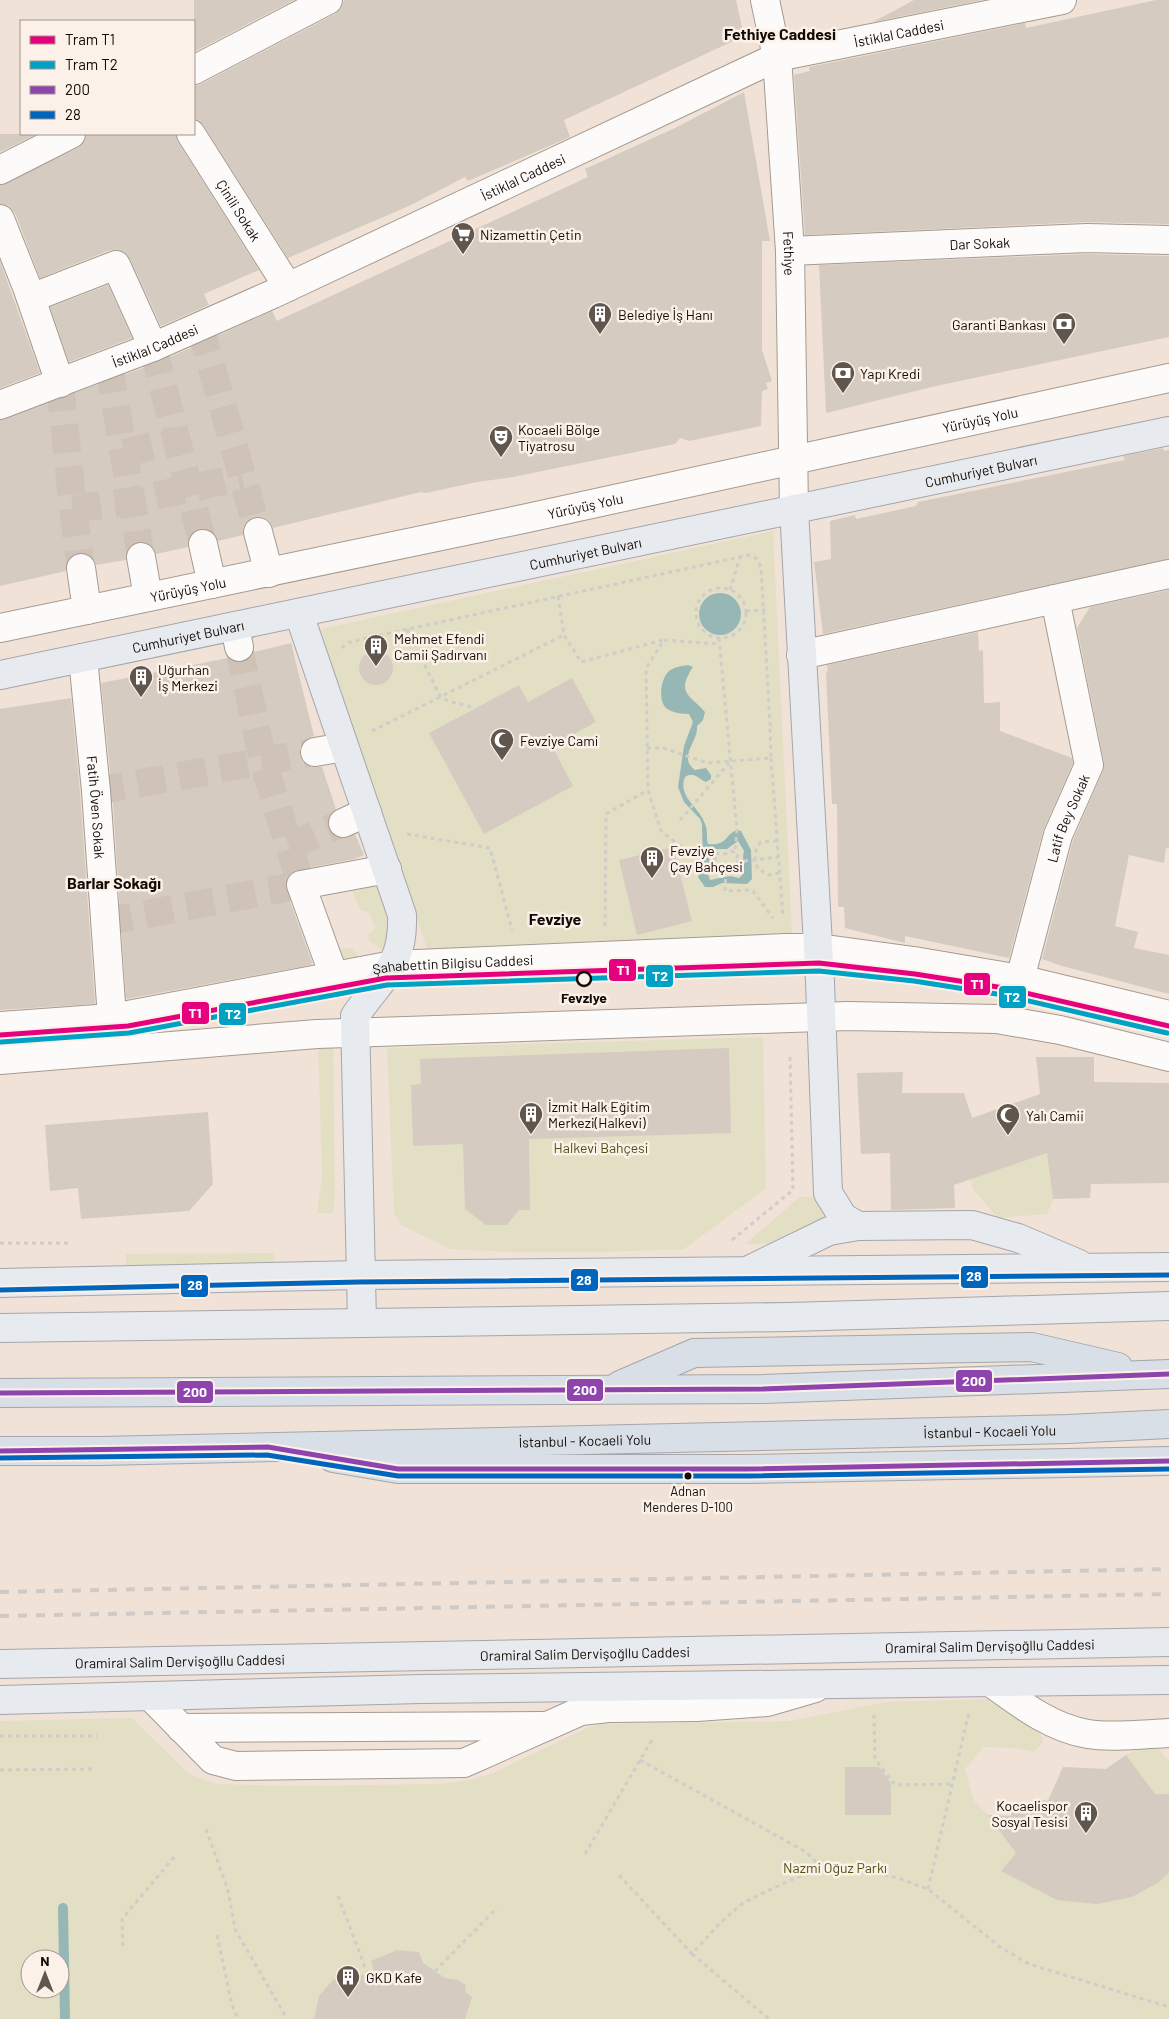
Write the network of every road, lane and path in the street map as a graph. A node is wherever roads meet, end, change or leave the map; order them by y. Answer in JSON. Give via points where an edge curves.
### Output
{"nodes":[{"id":1,"x":328,"y":0,"type":"edge"},
{"id":2,"x":765,"y":0,"type":"edge"},
{"id":3,"x":1062,"y":0,"type":"edge"},
{"id":4,"x":777,"y":57,"type":"junction"},
{"id":5,"x":195,"y":69,"type":"edge"},
{"id":6,"x":69,"y":135,"type":"edge"},
{"id":7,"x":192,"y":135,"type":"edge"},
{"id":8,"x":0,"y":170,"type":"edge"},
{"id":9,"x":0,"y":219,"type":"edge"},
{"id":10,"x":1169,"y":240,"type":"edge"},
{"id":11,"x":790,"y":251,"type":"junction"},
{"id":12,"x":288,"y":287,"type":"junction"},
{"id":13,"x":31,"y":298,"type":"junction"},
{"id":14,"x":153,"y":347,"type":"junction"},
{"id":15,"x":1169,"y":378,"type":"edge"},
{"id":16,"x":60,"y":383,"type":"junction"},
{"id":17,"x":0,"y":405,"type":"edge"},
{"id":18,"x":1169,"y":431,"type":"edge"},
{"id":19,"x":793,"y":459,"type":"junction"},
{"id":20,"x":794,"y":509,"type":"junction"},
{"id":21,"x":258,"y":532,"type":"tunnel mouth"},
{"id":22,"x":203,"y":544,"type":"tunnel mouth"},
{"id":23,"x":739,"y":548,"type":"dead end"},
{"id":24,"x":740,"y":556,"type":"junction"},
{"id":25,"x":141,"y":557,"type":"tunnel mouth"},
{"id":26,"x":81,"y":568,"type":"tunnel mouth"},
{"id":27,"x":269,"y":573,"type":"junction"},
{"id":28,"x":1169,"y":574,"type":"edge"},
{"id":29,"x":212,"y":584,"type":"junction"},
{"id":30,"x":730,"y":590,"type":"junction"},
{"id":31,"x":558,"y":596,"type":"junction"},
{"id":32,"x":148,"y":597,"type":"junction"},
{"id":33,"x":1055,"y":599,"type":"junction"},
{"id":34,"x":88,"y":610,"type":"junction"},
{"id":35,"x":299,"y":614,"type":"junction"},
{"id":36,"x":0,"y":628,"type":"edge"},
{"id":37,"x":407,"y":629,"type":"junction"},
{"id":38,"x":564,"y":635,"type":"junction"},
{"id":39,"x":719,"y":638,"type":"junction"},
{"id":40,"x":664,"y":640,"type":"junction"},
{"id":41,"x":719,"y":644,"type":"junction"},
{"id":42,"x":340,"y":654,"type":"dead end"},
{"id":43,"x":801,"y":655,"type":"junction"},
{"id":44,"x":83,"y":658,"type":"junction"},
{"id":45,"x":0,"y":675,"type":"edge"},
{"id":46,"x":440,"y":696,"type":"junction"},
{"id":47,"x":474,"y":709,"type":"dead end"},
{"id":48,"x":805,"y":722,"type":"junction"},
{"id":49,"x":770,"y":726,"type":"junction"},
{"id":50,"x":355,"y":741,"type":"junction"},
{"id":51,"x":647,"y":748,"type":"junction"},
{"id":52,"x":315,"y":752,"type":"tunnel mouth"},
{"id":53,"x":771,"y":758,"type":"junction"},
{"id":54,"x":730,"y":763,"type":"junction"},
{"id":55,"x":648,"y":790,"type":"junction"},
{"id":56,"x":680,"y":820,"type":"dead end"},
{"id":57,"x":778,"y":841,"type":"junction"},
{"id":58,"x":404,"y":842,"type":"dead end"},
{"id":59,"x":735,"y":852,"type":"junction"},
{"id":60,"x":779,"y":857,"type":"junction"},
{"id":61,"x":756,"y":859,"type":"junction"},
{"id":62,"x":736,"y":862,"type":"junction"},
{"id":63,"x":715,"y":864,"type":"junction"},
{"id":64,"x":387,"y":869,"type":"junction"},
{"id":65,"x":726,"y":871,"type":"junction"},
{"id":66,"x":780,"y":873,"type":"junction"},
{"id":67,"x":752,"y":890,"type":"dead end"},
{"id":68,"x":784,"y":924,"type":"dead end"},
{"id":69,"x":605,"y":932,"type":"dead end"},
{"id":70,"x":514,"y":936,"type":"dead end"},
{"id":71,"x":818,"y":948,"type":"junction"},
{"id":72,"x":393,"y":964,"type":"junction"},
{"id":73,"x":334,"y":976,"type":"junction"},
{"id":74,"x":1020,"y":979,"type":"junction"},
{"id":75,"x":1169,"y":1015,"type":"edge"},
{"id":76,"x":822,"y":1017,"type":"junction"},
{"id":77,"x":112,"y":1018,"type":"junction"},
{"id":78,"x":788,"y":1018,"type":"junction"},
{"id":79,"x":0,"y":1026,"type":"edge"},
{"id":80,"x":356,"y":1032,"type":"junction"},
{"id":81,"x":1169,"y":1057,"type":"edge"},
{"id":82,"x":0,"y":1060,"type":"edge"},
{"id":83,"x":858,"y":1226,"type":"junction"},
{"id":84,"x":0,"y":1243,"type":"edge"},
{"id":85,"x":69,"y":1243,"type":"dead end"},
{"id":86,"x":729,"y":1243,"type":"dead end"},
{"id":87,"x":1169,"y":1267,"type":"edge"},
{"id":88,"x":1090,"y":1268,"type":"junction"},
{"id":89,"x":745,"y":1272,"type":"junction"},
{"id":90,"x":360,"y":1275,"type":"junction"},
{"id":91,"x":0,"y":1283,"type":"edge"},
{"id":92,"x":1169,"y":1306,"type":"edge"},
{"id":93,"x":362,"y":1322,"type":"junction"},
{"id":94,"x":0,"y":1328,"type":"edge"},
{"id":95,"x":1161,"y":1375,"type":"edge"},
{"id":96,"x":609,"y":1390,"type":"junction"},
{"id":97,"x":0,"y":1393,"type":"edge"},
{"id":98,"x":1169,"y":1424,"type":"edge"},
{"id":99,"x":268,"y":1447,"type":"junction"},
{"id":100,"x":0,"y":1451,"type":"edge"},
{"id":101,"x":1169,"y":1461,"type":"edge"},
{"id":102,"x":1169,"y":1642,"type":"edge"},
{"id":103,"x":0,"y":1664,"type":"edge"},
{"id":104,"x":1169,"y":1680,"type":"edge"},
{"id":105,"x":990,"y":1682,"type":"junction"},
{"id":106,"x":831,"y":1684,"type":"junction"},
{"id":107,"x":150,"y":1696,"type":"junction"},
{"id":108,"x":0,"y":1700,"type":"edge"},
{"id":109,"x":969,"y":1710,"type":"dead end"},
{"id":110,"x":874,"y":1712,"type":"dead end"},
{"id":111,"x":549,"y":1726,"type":"junction"},
{"id":112,"x":181,"y":1728,"type":"junction"},
{"id":113,"x":657,"y":1731,"type":"dead end"},
{"id":114,"x":1169,"y":1733,"type":"edge"},
{"id":115,"x":0,"y":1736,"type":"edge"},
{"id":116,"x":96,"y":1736,"type":"dead end"},
{"id":117,"x":640,"y":1760,"type":"junction"},
{"id":118,"x":96,"y":1769,"type":"dead end"},
{"id":119,"x":0,"y":1770,"type":"edge"},
{"id":120,"x":952,"y":1784,"type":"junction"},
{"id":121,"x":206,"y":1829,"type":"dead end"},
{"id":122,"x":585,"y":1854,"type":"dead end"},
{"id":123,"x":175,"y":1856,"type":"dead end"},
{"id":124,"x":825,"y":1871,"type":"junction"},
{"id":125,"x":619,"y":1875,"type":"dead end"},
{"id":126,"x":928,"y":1889,"type":"junction"},
{"id":127,"x":338,"y":1896,"type":"dead end"},
{"id":128,"x":497,"y":1908,"type":"dead end"},
{"id":129,"x":217,"y":1935,"type":"dead end"},
{"id":130,"x":123,"y":1946,"type":"dead end"},
{"id":131,"x":692,"y":1954,"type":"junction"},
{"id":132,"x":434,"y":1971,"type":"dead end"},
{"id":133,"x":368,"y":1975,"type":"dead end"},
{"id":134,"x":1169,"y":2007,"type":"edge"},
{"id":135,"x":238,"y":2019,"type":"edge"},
{"id":136,"x":287,"y":2019,"type":"edge"},
{"id":137,"x":769,"y":2019,"type":"edge"}],
"edges":[{"from":1,"to":5,"type":"street"},
{"from":2,"to":4,"type":"street","name":"Fethiye"},
{"from":3,"to":4,"type":"street","name":"İstiklal Caddesi"},
{"from":4,"to":11,"type":"street","name":"Fethiye"},
{"from":4,"to":12,"type":"street","name":"İstiklal Caddesi"},
{"from":6,"to":8,"type":"street"},
{"from":7,"to":12,"type":"street","name":"Çinili Sokak"},
{"from":9,"to":13,"type":"street"},
{"from":10,"to":11,"type":"street","name":"Dar Sokak","via":[[1087,238]]},
{"from":11,"to":19,"type":"street","name":"Fethiye"},
{"from":12,"to":14,"type":"street","name":"İstiklal Caddesi"},
{"from":13,"to":14,"type":"street","via":[[116,265]]},
{"from":13,"to":16,"type":"street"},
{"from":14,"to":16,"type":"street","name":"İstiklal Caddesi"},
{"from":15,"to":19,"type":"street","name":"Yürüyüş Yolu"},
{"from":16,"to":17,"type":"street","name":"İstiklal Caddesi"},
{"from":18,"to":20,"type":"main road","name":"Cumhuriyet Bulvarı"},
{"from":19,"to":20,"type":"street","name":"Fethiye"},
{"from":19,"to":27,"type":"street","name":"Yürüyüş Yolu"},
{"from":20,"to":35,"type":"main road","name":"Cumhuriyet Bulvarı"},
{"from":20,"to":43,"type":"main road"},
{"from":21,"to":27,"type":"street"},
{"from":22,"to":29,"type":"street"},
{"from":23,"to":24,"type":"path"},
{"from":24,"to":30,"type":"path"},
{"from":24,"to":31,"type":"path"},
{"from":24,"to":49,"type":"path","via":[[749,555],[761,567]]},
{"from":25,"to":32,"type":"street"},
{"from":26,"to":34,"type":"street"},
{"from":27,"to":29,"type":"street","name":"Yürüyüş Yolu"},
{"from":28,"to":33,"type":"street"},
{"from":29,"to":32,"type":"street","name":"Yürüyüş Yolu"},
{"from":30,"to":39,"type":"path","via":[[744,604],[745,620],[735,634]]},
{"from":30,"to":39,"type":"path","via":[[713,589],[700,599],[696,607],[696,616],[703,631]]},
{"from":31,"to":37,"type":"path"},
{"from":31,"to":38,"type":"path"},
{"from":32,"to":34,"type":"street","name":"Yürüyüş Yolu"},
{"from":33,"to":43,"type":"street"},
{"from":33,"to":74,"type":"street","name":"Latif Bey Sokak","via":[[1089,765],[1058,835]]},
{"from":34,"to":36,"type":"street","name":"Yürüyüş Yolu"},
{"from":35,"to":44,"type":"main road","name":"Cumhuriyet Bulvarı","via":[[237,637]]},
{"from":35,"to":50,"type":"main road"},
{"from":37,"to":42,"type":"path","via":[[346,643]]},
{"from":37,"to":46,"type":"path"},
{"from":38,"to":40,"type":"path","via":[[581,662]]},
{"from":38,"to":46,"type":"path"},
{"from":39,"to":41,"type":"path"},
{"from":40,"to":41,"type":"path"},
{"from":40,"to":51,"type":"path","via":[[646,668]]},
{"from":41,"to":54,"type":"path"},
{"from":43,"to":48,"type":"main road"},
{"from":44,"to":45,"type":"main road","name":"Cumhuriyet Bulvarı"},
{"from":44,"to":77,"type":"street","name":"Fatih Öven Sokak"},
{"from":46,"to":47,"type":"path","via":[[448,703],[467,704]]},
{"from":46,"to":50,"type":"path"},
{"from":48,"to":49,"type":"path"},
{"from":48,"to":71,"type":"main road"},
{"from":49,"to":53,"type":"path"},
{"from":50,"to":52,"type":"street"},
{"from":50,"to":64,"type":"main road","via":[[355,817]]},
{"from":51,"to":54,"type":"path","via":[[664,748],[707,763]]},
{"from":51,"to":55,"type":"path"},
{"from":53,"to":54,"type":"path"},
{"from":53,"to":57,"type":"path"},
{"from":54,"to":56,"type":"path"},
{"from":54,"to":59,"type":"path","via":[[737,830]]},
{"from":55,"to":63,"type":"path","via":[[661,832],[703,864]]},
{"from":55,"to":69,"type":"path","via":[[606,814]]},
{"from":57,"to":60,"type":"path"},
{"from":57,"to":61,"type":"path","via":[[761,842],[757,846]]},
{"from":58,"to":70,"type":"path","via":[[402,833],[490,848]]},
{"from":59,"to":62,"type":"path","via":[[738,854]]},
{"from":59,"to":63,"type":"path","via":[[715,853]]},
{"from":60,"to":61,"type":"path"},
{"from":60,"to":66,"type":"path"},
{"from":61,"to":62,"type":"path"},
{"from":61,"to":66,"type":"path","via":[[762,873]]},
{"from":62,"to":65,"type":"path","via":[[740,872]]},
{"from":63,"to":65,"type":"path","via":[[715,873]]},
{"from":64,"to":72,"type":"main road","via":[[402,915],[403,935]]},
{"from":64,"to":73,"type":"street","via":[[301,885]]},
{"from":65,"to":67,"type":"path","via":[[725,891]]},
{"from":66,"to":68,"type":"path"},
{"from":71,"to":72,"type":"street","name":"Şahabettin Bilgisu Caddesi"},
{"from":71,"to":74,"type":"street","name":"Şahabettin Bilgisu Caddesi"},
{"from":71,"to":76,"type":"main road"},
{"from":72,"to":73,"type":"street","name":"Şahabettin Bilgisu Caddesi"},
{"from":72,"to":80,"type":"main road","via":[[386,978],[368,996],[355,1016]]},
{"from":73,"to":77,"type":"street","name":"Şahabettin Bilgisu Caddesi"},
{"from":74,"to":75,"type":"street"},
{"from":76,"to":78,"type":"street"},
{"from":76,"to":81,"type":"street","via":[[997,1019],[1060,1030]]},
{"from":76,"to":83,"type":"main road","via":[[828,1193],[843,1216]]},
{"from":77,"to":79,"type":"street","name":"Şahabettin Bilgisu Caddesi"},
{"from":78,"to":80,"type":"street"},
{"from":78,"to":86,"type":"path","via":[[793,1190]]},
{"from":80,"to":82,"type":"street"},
{"from":80,"to":90,"type":"main road"},
{"from":83,"to":88,"type":"main road","via":[[972,1225],[1018,1238]]},
{"from":83,"to":89,"type":"main road","via":[[829,1231]]},
{"from":84,"to":85,"type":"path"},
{"from":87,"to":88,"type":"main road"},
{"from":88,"to":89,"type":"main road"},
{"from":89,"to":90,"type":"main road"},
{"from":90,"to":91,"type":"main road"},
{"from":90,"to":93,"type":"main road"},
{"from":92,"to":93,"type":"main road","via":[[789,1317]]},
{"from":93,"to":94,"type":"main road"},
{"from":95,"to":96,"type":"highway","via":[[764,1389]]},
{"from":95,"to":96,"type":"highway","via":[[1032,1347],[694,1353]]},
{"from":96,"to":97,"type":"highway"},
{"from":98,"to":99,"type":"highway","name":"İstanbul - Kocaeli Yolu"},
{"from":99,"to":100,"type":"highway","name":"İstanbul - Kocaeli Yolu"},
{"from":99,"to":101,"type":"highway","via":[[398,1469],[747,1469]]},
{"from":102,"to":103,"type":"main road","name":"Oramiral Salim Dervişoğllu Caddesi"},
{"from":104,"to":105,"type":"main road"},
{"from":105,"to":106,"type":"main road"},
{"from":105,"to":114,"type":"street","via":[[1055,1724],[1088,1734]]},
{"from":106,"to":107,"type":"main road"},
{"from":106,"to":111,"type":"street","via":[[767,1702],[581,1711]]},
{"from":107,"to":108,"type":"main road"},
{"from":107,"to":112,"type":"street"},
{"from":109,"to":120,"type":"path"},
{"from":110,"to":120,"type":"path","via":[[874,1759],[896,1785]]},
{"from":111,"to":112,"type":"street"},
{"from":111,"to":112,"type":"street","via":[[464,1763],[236,1766],[213,1760]]},
{"from":113,"to":117,"type":"path"},
{"from":115,"to":116,"type":"path"},
{"from":117,"to":122,"type":"path"},
{"from":117,"to":124,"type":"path","via":[[806,1852]]},
{"from":118,"to":119,"type":"path"},
{"from":120,"to":126,"type":"path"},
{"from":121,"to":136,"type":"path","via":[[228,1890],[236,1929]]},
{"from":123,"to":130,"type":"path","via":[[122,1919]]},
{"from":124,"to":126,"type":"path","via":[[861,1870]]},
{"from":124,"to":131,"type":"path","via":[[798,1877],[743,1903]]},
{"from":125,"to":131,"type":"path"},
{"from":126,"to":134,"type":"path","via":[[1000,1947],[1029,1964]]},
{"from":127,"to":133,"type":"path"},
{"from":128,"to":132,"type":"path"},
{"from":129,"to":135,"type":"path"},
{"from":131,"to":137,"type":"path"}]}
